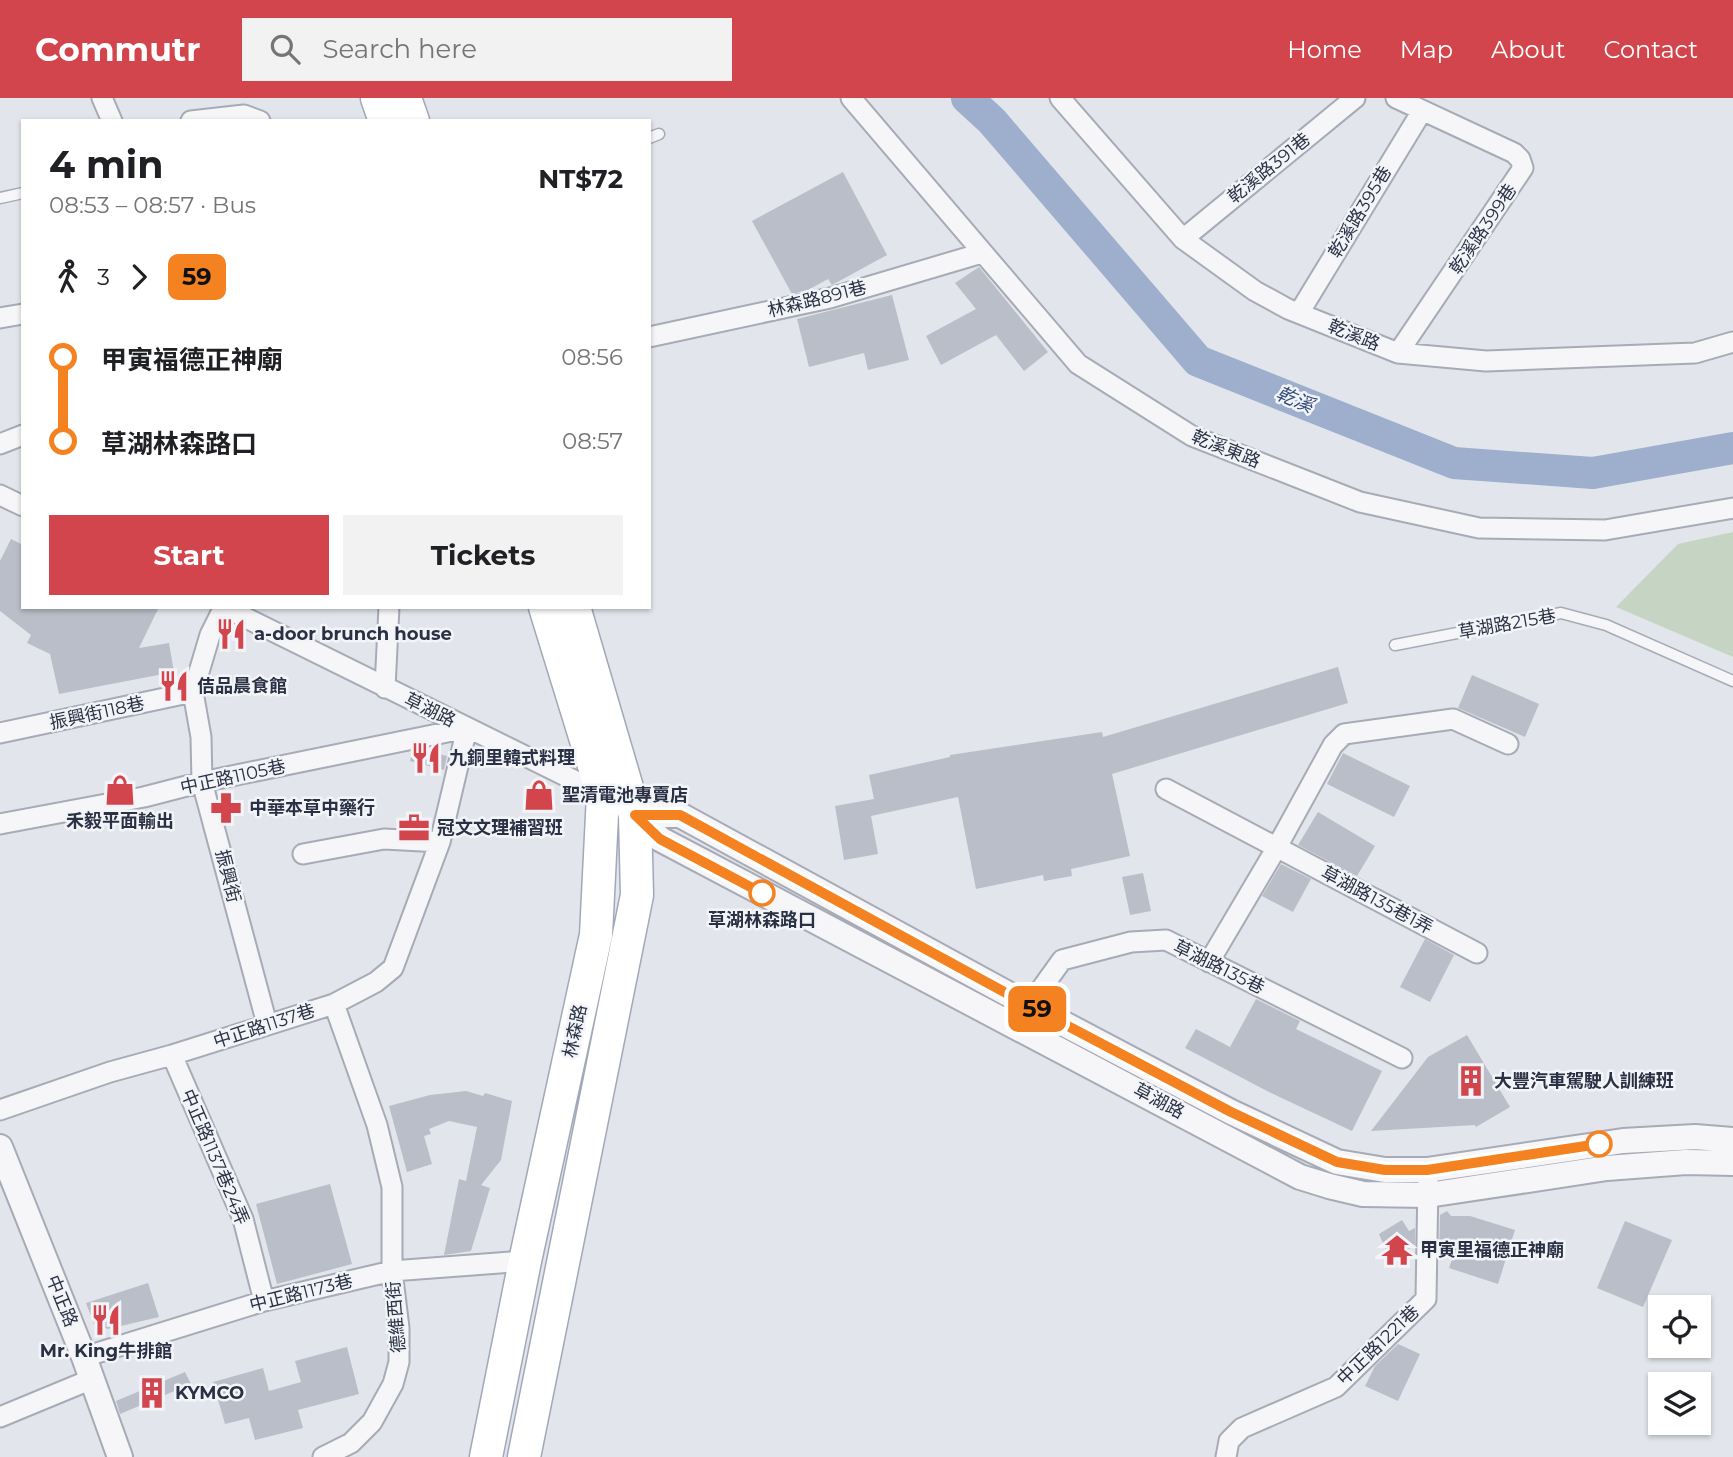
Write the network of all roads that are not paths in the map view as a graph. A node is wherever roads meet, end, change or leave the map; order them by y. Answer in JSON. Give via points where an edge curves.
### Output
{"nodes":[{"id":1,"x":103,"y":98,"type":"edge"},
{"id":2,"x":377,"y":98,"type":"edge"},
{"id":3,"x":405,"y":98,"type":"edge"},
{"id":4,"x":851,"y":98,"type":"edge"},
{"id":5,"x":1060,"y":98,"type":"edge"},
{"id":6,"x":1354,"y":98,"type":"edge"},
{"id":7,"x":1396,"y":98,"type":"edge"},
{"id":8,"x":1422,"y":111,"type":"junction"},
{"id":9,"x":111,"y":119,"type":"edge"},
{"id":10,"x":209,"y":119,"type":"edge"},
{"id":11,"x":255,"y":119,"type":"edge"},
{"id":12,"x":384,"y":119,"type":"edge"},
{"id":13,"x":412,"y":119,"type":"edge"},
{"id":14,"x":21,"y":193,"type":"edge"},
{"id":15,"x":0,"y":198,"type":"edge"},
{"id":16,"x":1183,"y":239,"type":"junction"},
{"id":17,"x":982,"y":253,"type":"junction"},
{"id":18,"x":1298,"y":313,"type":"junction"},
{"id":19,"x":21,"y":314,"type":"edge"},
{"id":20,"x":0,"y":318,"type":"edge"},
{"id":21,"x":651,"y":337,"type":"edge"},
{"id":22,"x":1733,"y":342,"type":"edge"},
{"id":23,"x":1398,"y":353,"type":"junction"},
{"id":24,"x":21,"y":436,"type":"edge"},
{"id":25,"x":0,"y":444,"type":"edge"},
{"id":26,"x":0,"y":495,"type":"edge"},
{"id":27,"x":21,"y":505,"type":"edge"},
{"id":28,"x":1733,"y":508,"type":"edge"},
{"id":29,"x":223,"y":609,"type":"edge"},
{"id":30,"x":228,"y":609,"type":"edge"},
{"id":31,"x":389,"y":609,"type":"edge"},
{"id":32,"x":546,"y":609,"type":"edge"},
{"id":33,"x":575,"y":609,"type":"edge"},
{"id":34,"x":1395,"y":645,"type":"dead end"},
{"id":35,"x":1733,"y":681,"type":"edge"},
{"id":36,"x":385,"y":688,"type":"junction"},
{"id":37,"x":193,"y":692,"type":"junction"},
{"id":38,"x":467,"y":728,"type":"junction"},
{"id":39,"x":0,"y":733,"type":"edge"},
{"id":40,"x":1508,"y":744,"type":"dead end"},
{"id":41,"x":202,"y":782,"type":"junction"},
{"id":42,"x":1166,"y":789,"type":"dead end"},
{"id":43,"x":603,"y":795,"type":"junction"},
{"id":44,"x":635,"y":815,"type":"junction"},
{"id":45,"x":0,"y":824,"type":"edge"},
{"id":46,"x":440,"y":842,"type":"junction"},
{"id":47,"x":1277,"y":847,"type":"junction"},
{"id":48,"x":303,"y":854,"type":"dead end"},
{"id":49,"x":1477,"y":953,"type":"dead end"},
{"id":50,"x":1209,"y":962,"type":"junction"},
{"id":51,"x":334,"y":1004,"type":"junction"},
{"id":52,"x":1022,"y":1015,"type":"junction"},
{"id":53,"x":267,"y":1024,"type":"junction"},
{"id":54,"x":172,"y":1055,"type":"junction"},
{"id":55,"x":1402,"y":1058,"type":"dead end"},
{"id":56,"x":0,"y":1110,"type":"edge"},
{"id":57,"x":1733,"y":1140,"type":"edge"},
{"id":58,"x":0,"y":1147,"type":"edge"},
{"id":59,"x":1733,"y":1163,"type":"edge"},
{"id":60,"x":1427,"y":1170,"type":"junction"},
{"id":61,"x":1428,"y":1195,"type":"junction"},
{"id":62,"x":525,"y":1261,"type":"junction"},
{"id":63,"x":392,"y":1271,"type":"junction"},
{"id":64,"x":264,"y":1301,"type":"junction"},
{"id":65,"x":88,"y":1368,"type":"junction"},
{"id":66,"x":0,"y":1417,"type":"edge"},
{"id":67,"x":120,"y":1457,"type":"edge"},
{"id":68,"x":323,"y":1457,"type":"edge"},
{"id":69,"x":486,"y":1457,"type":"edge"},
{"id":70,"x":524,"y":1457,"type":"edge"},
{"id":71,"x":1226,"y":1457,"type":"edge"}],
"edges":[{"from":1,"to":9,"type":"street"},
{"from":2,"to":12,"type":"main road"},
{"from":3,"to":13,"type":"main road"},
{"from":4,"to":17,"type":"street","name":"乾溪東路"},
{"from":5,"to":16,"type":"street","name":"乾溪路"},
{"from":6,"to":16,"type":"street","name":"乾溪路391巷"},
{"from":7,"to":8,"type":"street"},
{"from":8,"to":18,"type":"street","name":"乾溪路395巷"},
{"from":8,"to":23,"type":"street","name":"乾溪路399巷","via":[[1514,153],[1523,168]]},
{"from":10,"to":11,"type":"street","via":[[244,115]]},
{"from":14,"to":15,"type":"lane"},
{"from":16,"to":18,"type":"street","name":"乾溪路","via":[[1255,291]]},
{"from":17,"to":21,"type":"street","name":"林森路891巷","via":[[830,298]]},
{"from":17,"to":28,"type":"street","name":"乾溪東路","via":[[1078,364],[1192,436],[1360,502],[1479,528],[1521,529],[1605,530]]},
{"from":18,"to":23,"type":"street","name":"乾溪路"},
{"from":19,"to":20,"type":"street"},
{"from":22,"to":23,"type":"street","name":"乾溪路","via":[[1695,353],[1486,361]]},
{"from":24,"to":25,"type":"street"},
{"from":26,"to":27,"type":"street"},
{"from":29,"to":37,"type":"street","name":"振興街"},
{"from":30,"to":36,"type":"street","name":"草湖路"},
{"from":31,"to":36,"type":"street"},
{"from":32,"to":43,"type":"main road","name":"林森路"},
{"from":33,"to":44,"type":"main road","name":"林森路"},
{"from":34,"to":35,"type":"lane","name":"草湖路215巷","via":[[1561,613],[1606,625]]},
{"from":36,"to":38,"type":"street","name":"草湖路"},
{"from":37,"to":39,"type":"street","name":"振興街118巷"},
{"from":37,"to":41,"type":"street","name":"振興街"},
{"from":38,"to":41,"type":"street","name":"中正路1105巷"},
{"from":38,"to":43,"type":"street","name":"草湖路"},
{"from":38,"to":46,"type":"street","name":"中正路1137巷"},
{"from":40,"to":47,"type":"street","via":[[1453,719],[1344,734],[1333,745]]},
{"from":41,"to":45,"type":"street","name":"中正路1105巷"},
{"from":41,"to":53,"type":"street","name":"振興街"},
{"from":42,"to":47,"type":"street","name":"草湖路135巷1弄"},
{"from":43,"to":44,"type":"street","name":"草湖路"},
{"from":43,"to":62,"type":"main road","name":"林森路","via":[[596,935]]},
{"from":44,"to":52,"type":"street","name":"草湖路","via":[[680,815]]},
{"from":44,"to":70,"type":"main road","name":"林森路","via":[[636,895]]},
{"from":46,"to":48,"type":"street","via":[[384,839]]},
{"from":46,"to":51,"type":"street","name":"中正路1137巷","via":[[393,968]]},
{"from":47,"to":49,"type":"street","name":"草湖路135巷1弄"},
{"from":47,"to":50,"type":"street"},
{"from":50,"to":52,"type":"street","name":"草湖路135巷","via":[[1166,940],[1131,942],[1062,960]]},
{"from":50,"to":55,"type":"street","name":"草湖路135巷"},
{"from":51,"to":53,"type":"street","name":"中正路1137巷"},
{"from":51,"to":63,"type":"street","name":"德維西街","via":[[377,1125],[392,1186]]},
{"from":52,"to":60,"type":"street","name":"草湖路","via":[[1337,1162],[1385,1170]]},
{"from":52,"to":61,"type":"street","name":"草湖路","via":[[1300,1177],[1363,1194]]},
{"from":53,"to":54,"type":"street","name":"中正路1137巷"},
{"from":54,"to":56,"type":"street","name":"中正路1137巷"},
{"from":54,"to":64,"type":"street","name":"中正路1137巷24弄","via":[[243,1219]]},
{"from":57,"to":60,"type":"street","name":"草湖路","via":[[1623,1141]]},
{"from":58,"to":65,"type":"street","name":"中正路"},
{"from":59,"to":61,"type":"street","name":"草湖路","via":[[1607,1168]]},
{"from":60,"to":61,"type":"street","name":"中正路1221巷"},
{"from":61,"to":71,"type":"street","name":"中正路1221巷","via":[[1426,1299],[1336,1387],[1242,1428],[1229,1441]]},
{"from":62,"to":63,"type":"street","name":"中正路1173巷"},
{"from":62,"to":69,"type":"main road","name":"林森路"},
{"from":63,"to":64,"type":"street","name":"中正路1173巷"},
{"from":63,"to":68,"type":"street","name":"德維西街","via":[[400,1362],[393,1384],[372,1422],[351,1443]]},
{"from":64,"to":65,"type":"street","name":"中正路1173巷"},
{"from":65,"to":66,"type":"street","name":"中正路1173巷"},
{"from":65,"to":67,"type":"street","name":"中正路"}]}
